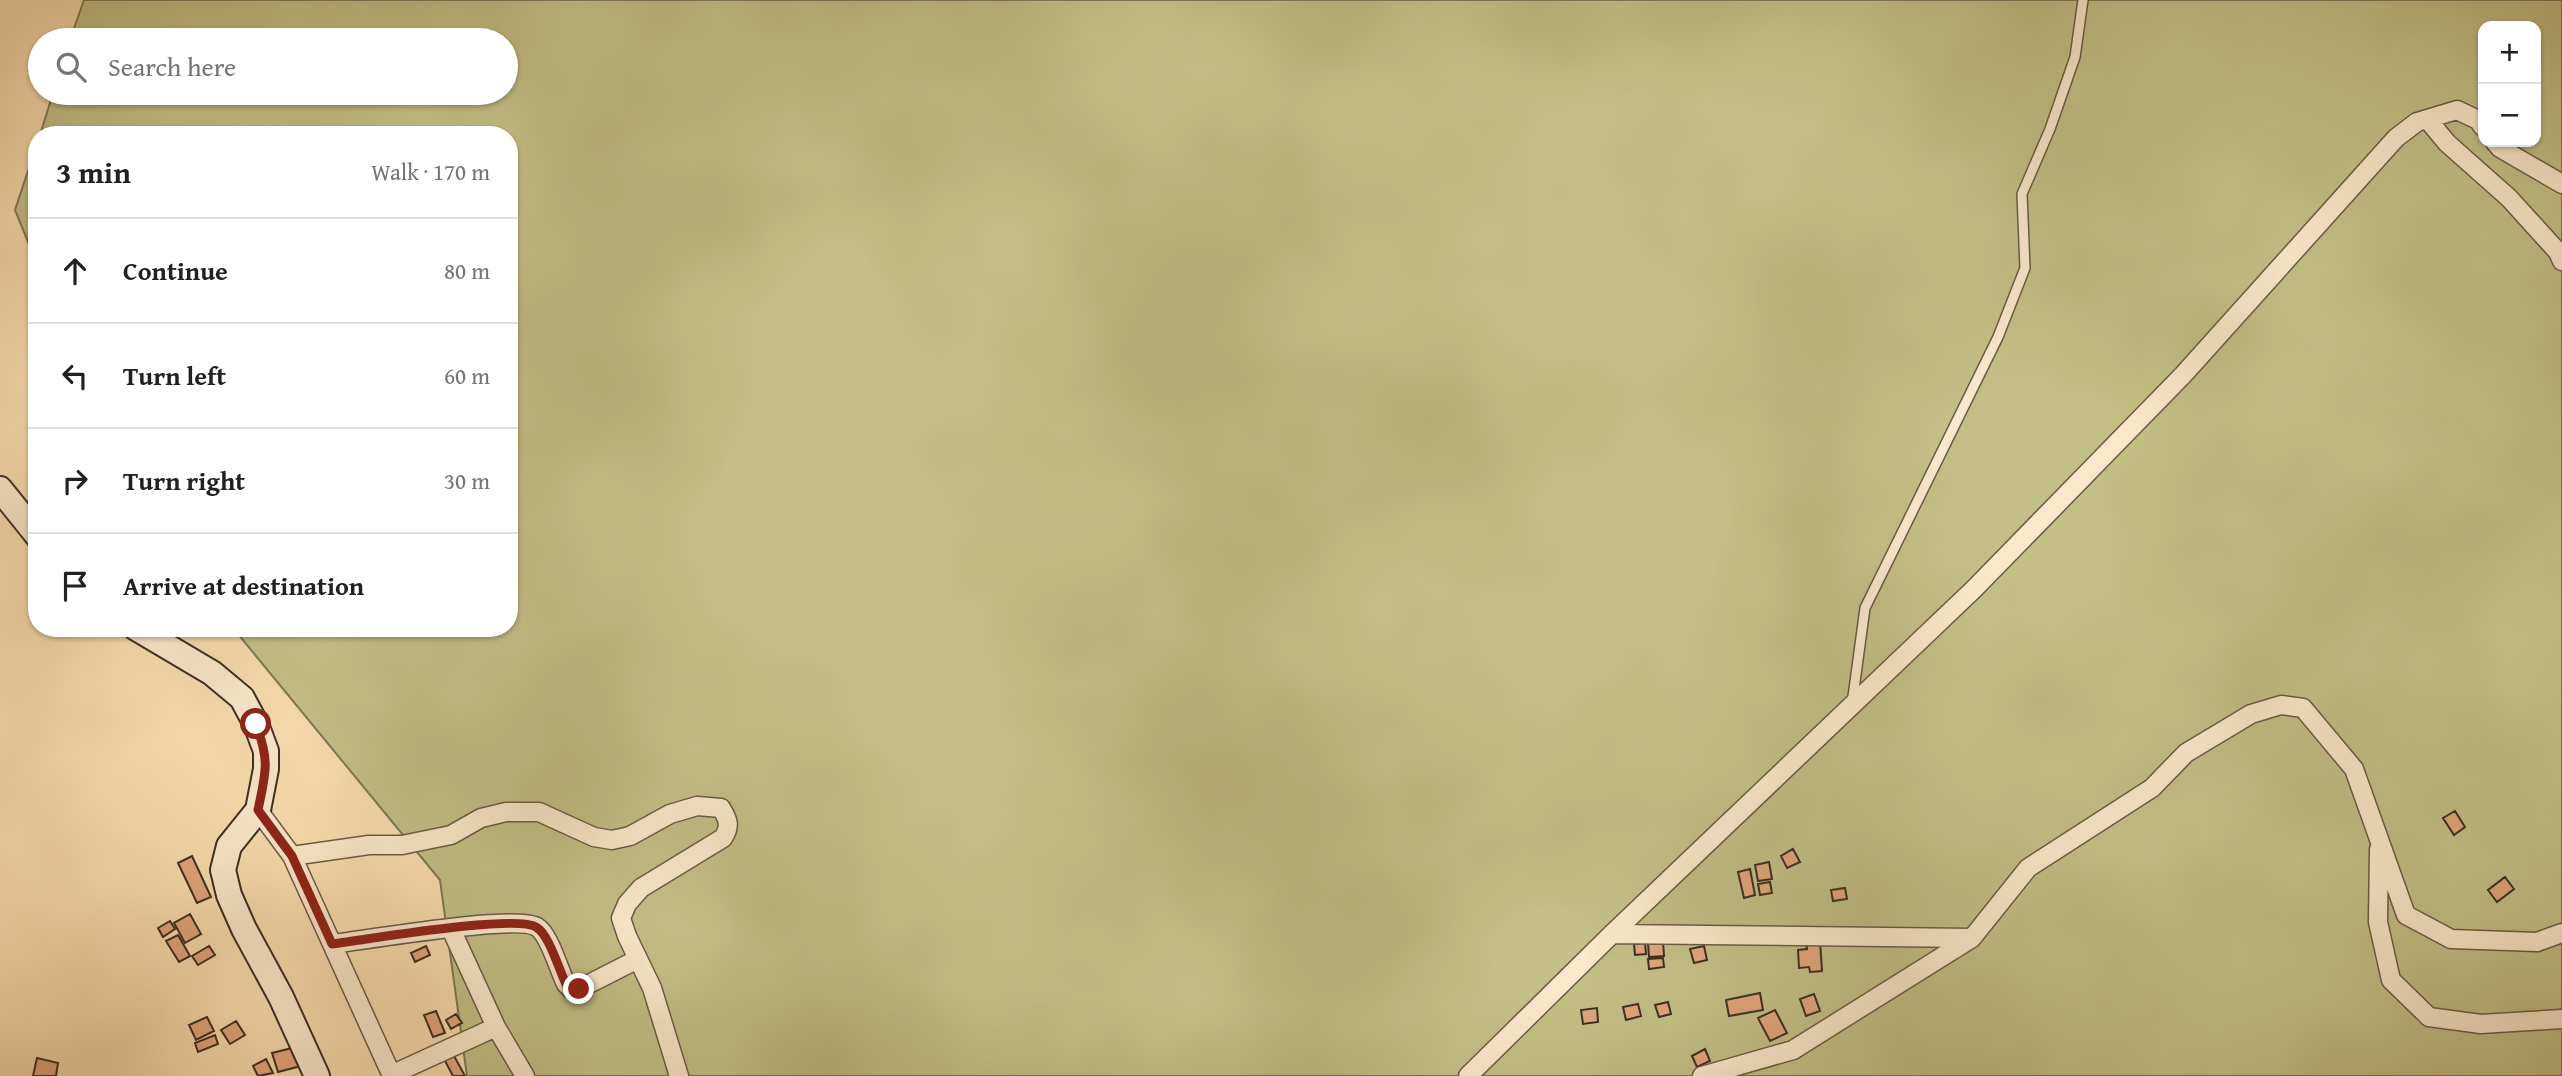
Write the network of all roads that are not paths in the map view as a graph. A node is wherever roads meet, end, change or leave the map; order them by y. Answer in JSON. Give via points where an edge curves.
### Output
{"nodes":[{"id":1,"x":2083,"y":0,"type":"edge"},
{"id":2,"x":2428,"y":120,"type":"junction"},
{"id":3,"x":2478,"y":120,"type":"edge"},
{"id":4,"x":2499,"y":147,"type":"edge"},
{"id":5,"x":2562,"y":184,"type":"edge"},
{"id":6,"x":2562,"y":261,"type":"edge"},
{"id":7,"x":0,"y":489,"type":"edge"},
{"id":8,"x":28,"y":524,"type":"edge"},
{"id":9,"x":151,"y":637,"type":"edge"},
{"id":10,"x":1852,"y":705,"type":"junction"},
{"id":11,"x":258,"y":810,"type":"junction"},
{"id":12,"x":2379,"y":835,"type":"junction"},
{"id":13,"x":292,"y":856,"type":"junction"},
{"id":14,"x":451,"y":929,"type":"junction"},
{"id":15,"x":2562,"y":933,"type":"edge"},
{"id":16,"x":1612,"y":934,"type":"junction"},
{"id":17,"x":1972,"y":938,"type":"junction"},
{"id":18,"x":332,"y":944,"type":"junction"},
{"id":19,"x":638,"y":959,"type":"junction"},
{"id":20,"x":2562,"y":1019,"type":"edge"},
{"id":21,"x":496,"y":1027,"type":"junction"},
{"id":22,"x":391,"y":1075,"type":"edge"},
{"id":23,"x":317,"y":1076,"type":"edge"},
{"id":24,"x":525,"y":1076,"type":"edge"},
{"id":25,"x":679,"y":1076,"type":"edge"},
{"id":26,"x":1468,"y":1076,"type":"edge"},
{"id":27,"x":1702,"y":1076,"type":"edge"}],
"edges":[{"from":1,"to":10,"type":"lane","via":[[2075,57],[2022,194],[2025,268],[1998,337],[1865,608]]},
{"from":2,"to":3,"type":"street","via":[[2457,110]]},
{"from":2,"to":6,"type":"street","via":[[2509,198]]},
{"from":2,"to":10,"type":"street","via":[[2417,122],[2396,138],[2183,375]]},
{"from":4,"to":5,"type":"street"},
{"from":7,"to":8,"type":"main road"},
{"from":9,"to":11,"type":"main road","via":[[212,673],[242,698],[266,751]]},
{"from":10,"to":16,"type":"street"},
{"from":11,"to":13,"type":"street"},
{"from":11,"to":23,"type":"main road","via":[[229,845],[223,870],[244,929]]},
{"from":12,"to":15,"type":"street","via":[[2406,915],[2451,939],[2537,942]]},
{"from":12,"to":17,"type":"street","via":[[2354,769],[2303,708],[2281,705],[2251,714],[2186,753],[2152,788],[2028,869]]},
{"from":12,"to":20,"type":"street","via":[[2378,922],[2391,979],[2429,1017],[2481,1024]]},
{"from":13,"to":18,"type":"street"},
{"from":13,"to":19,"type":"street","via":[[451,835],[481,818],[506,811],[539,811],[594,837],[612,840],[697,806],[721,808],[728,818],[723,838],[641,888],[627,904],[621,918]]},
{"from":14,"to":18,"type":"street"},
{"from":14,"to":19,"type":"street","via":[[535,925],[544,933],[571,989]]},
{"from":14,"to":21,"type":"street"},
{"from":16,"to":17,"type":"street"},
{"from":16,"to":26,"type":"street"},
{"from":17,"to":27,"type":"street","via":[[1793,1050]]},
{"from":18,"to":22,"type":"street"},
{"from":19,"to":25,"type":"street","via":[[652,988]]},
{"from":21,"to":22,"type":"street"},
{"from":21,"to":24,"type":"street"}]}
